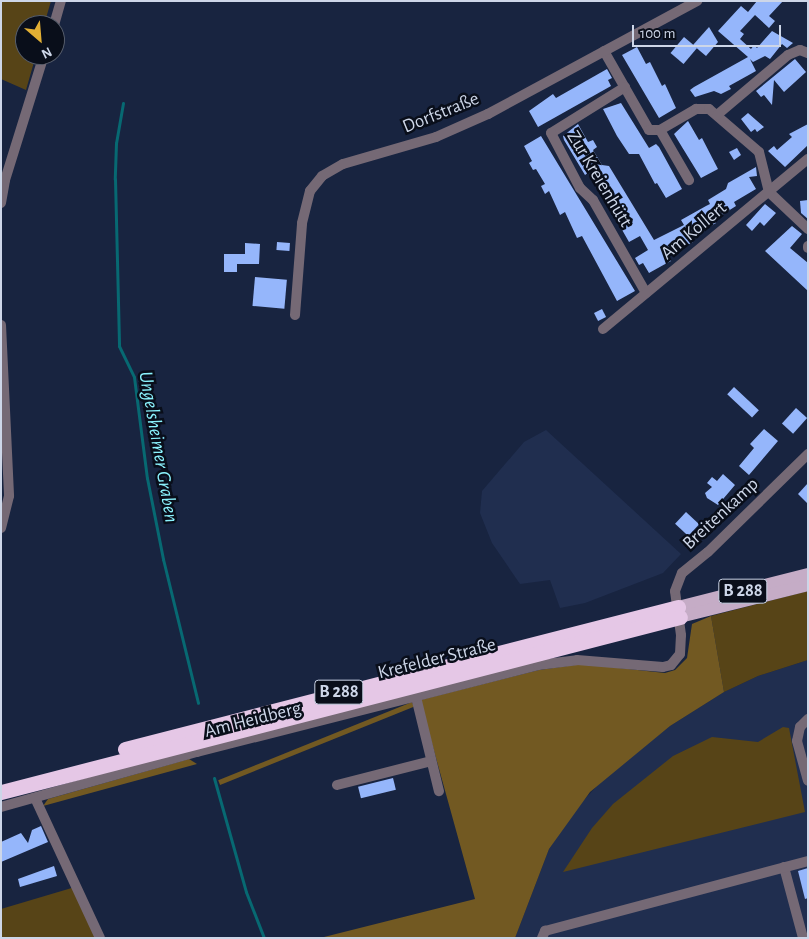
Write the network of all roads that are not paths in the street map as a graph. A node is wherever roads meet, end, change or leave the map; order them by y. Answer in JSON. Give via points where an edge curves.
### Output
{"nodes":[{"id":1,"x":61,"y":1,"type":"edge"},
{"id":2,"x":696,"y":1,"type":"edge"},
{"id":3,"x":57,"y":15,"type":"edge"},
{"id":4,"x":604,"y":51,"type":"junction"},
{"id":5,"x":808,"y":53,"type":"edge"},
{"id":6,"x":41,"y":65,"type":"edge"},
{"id":7,"x":625,"y":87,"type":"junction"},
{"id":8,"x":717,"y":115,"type":"junction"},
{"id":9,"x":660,"y":130,"type":"junction"},
{"id":10,"x":808,"y":159,"type":"edge"},
{"id":11,"x":689,"y":180,"type":"dead end"},
{"id":12,"x":769,"y":192,"type":"junction"},
{"id":13,"x":1,"y":203,"type":"edge"},
{"id":14,"x":808,"y":229,"type":"edge"},
{"id":15,"x":646,"y":293,"type":"junction"},
{"id":16,"x":295,"y":315,"type":"dead end"},
{"id":17,"x":1,"y":325,"type":"edge"},
{"id":18,"x":603,"y":329,"type":"dead end"},
{"id":19,"x":808,"y":454,"type":"edge"},
{"id":20,"x":1,"y":528,"type":"edge"},
{"id":21,"x":808,"y":574,"type":"edge"},
{"id":22,"x":808,"y":585,"type":"edge"},
{"id":23,"x":679,"y":612,"type":"junction"},
{"id":24,"x":416,"y":697,"type":"junction"},
{"id":25,"x":808,"y":719,"type":"edge"},
{"id":26,"x":431,"y":761,"type":"junction"},
{"id":27,"x":808,"y":781,"type":"edge"},
{"id":28,"x":1,"y":782,"type":"edge"},
{"id":29,"x":337,"y":785,"type":"dead end"},
{"id":30,"x":439,"y":791,"type":"dead end"},
{"id":31,"x":1,"y":792,"type":"edge"},
{"id":32,"x":35,"y":798,"type":"junction"},
{"id":33,"x":1,"y":807,"type":"edge"},
{"id":34,"x":808,"y":861,"type":"edge"},
{"id":35,"x":784,"y":867,"type":"junction"},
{"id":36,"x":100,"y":938,"type":"edge"},
{"id":37,"x":542,"y":938,"type":"edge"},
{"id":38,"x":803,"y":938,"type":"edge"}],
"edges":[{"from":1,"to":3,"type":"street"},
{"from":2,"to":4,"type":"street","name":"Dorfstraße"},
{"from":4,"to":7,"type":"street"},
{"from":4,"to":16,"type":"street","name":"Dorfstraße","via":[[479,118],[436,137],[343,164],[322,176],[310,190],[302,223]]},
{"from":5,"to":8,"type":"street","via":[[800,50],[788,55]]},
{"from":6,"to":13,"type":"street","via":[[5,180]]},
{"from":7,"to":9,"type":"street","via":[[650,130]]},
{"from":7,"to":15,"type":"street","name":"Zur Kreienhütt","via":[[551,133],[580,188],[594,200]]},
{"from":8,"to":9,"type":"street","via":[[709,110],[696,109]]},
{"from":8,"to":12,"type":"street","via":[[759,152]]},
{"from":9,"to":11,"type":"street"},
{"from":10,"to":12,"type":"street","name":"Am Kollert"},
{"from":12,"to":14,"type":"street"},
{"from":12,"to":15,"type":"street","name":"Am Kollert"},
{"from":15,"to":18,"type":"street","name":"Am Kollert"},
{"from":17,"to":20,"type":"street","via":[[9,496]]},
{"from":19,"to":23,"type":"street","name":"Breitenkamp","via":[[708,552],[682,573],[676,583]]},
{"from":21,"to":23,"type":"main road","name":"Krefelder Straße","number":"B 288"},
{"from":22,"to":23,"type":"main road","name":"Krefelder Straße","number":"B 288"},
{"from":23,"to":24,"type":"street","name":"Am Heidberg","via":[[680,654],[677,661],[663,667],[577,660],[538,665]]},
{"from":23,"to":28,"type":"highway","name":"Krefelder Straße","number":"B 288","via":[[288,705]]},
{"from":23,"to":31,"type":"highway","name":"Krefelder Straße","number":"B 288"},
{"from":24,"to":26,"type":"street"},
{"from":24,"to":32,"type":"street","name":"Am Heidberg","via":[[197,752]]},
{"from":25,"to":27,"type":"street","via":[[800,728],[797,741]]},
{"from":26,"to":29,"type":"street"},
{"from":26,"to":30,"type":"street"},
{"from":32,"to":33,"type":"street","name":"Am Heidberg"},
{"from":32,"to":36,"type":"street"},
{"from":34,"to":35,"type":"street"},
{"from":35,"to":37,"type":"street","via":[[545,931]]},
{"from":35,"to":38,"type":"street"}]}
